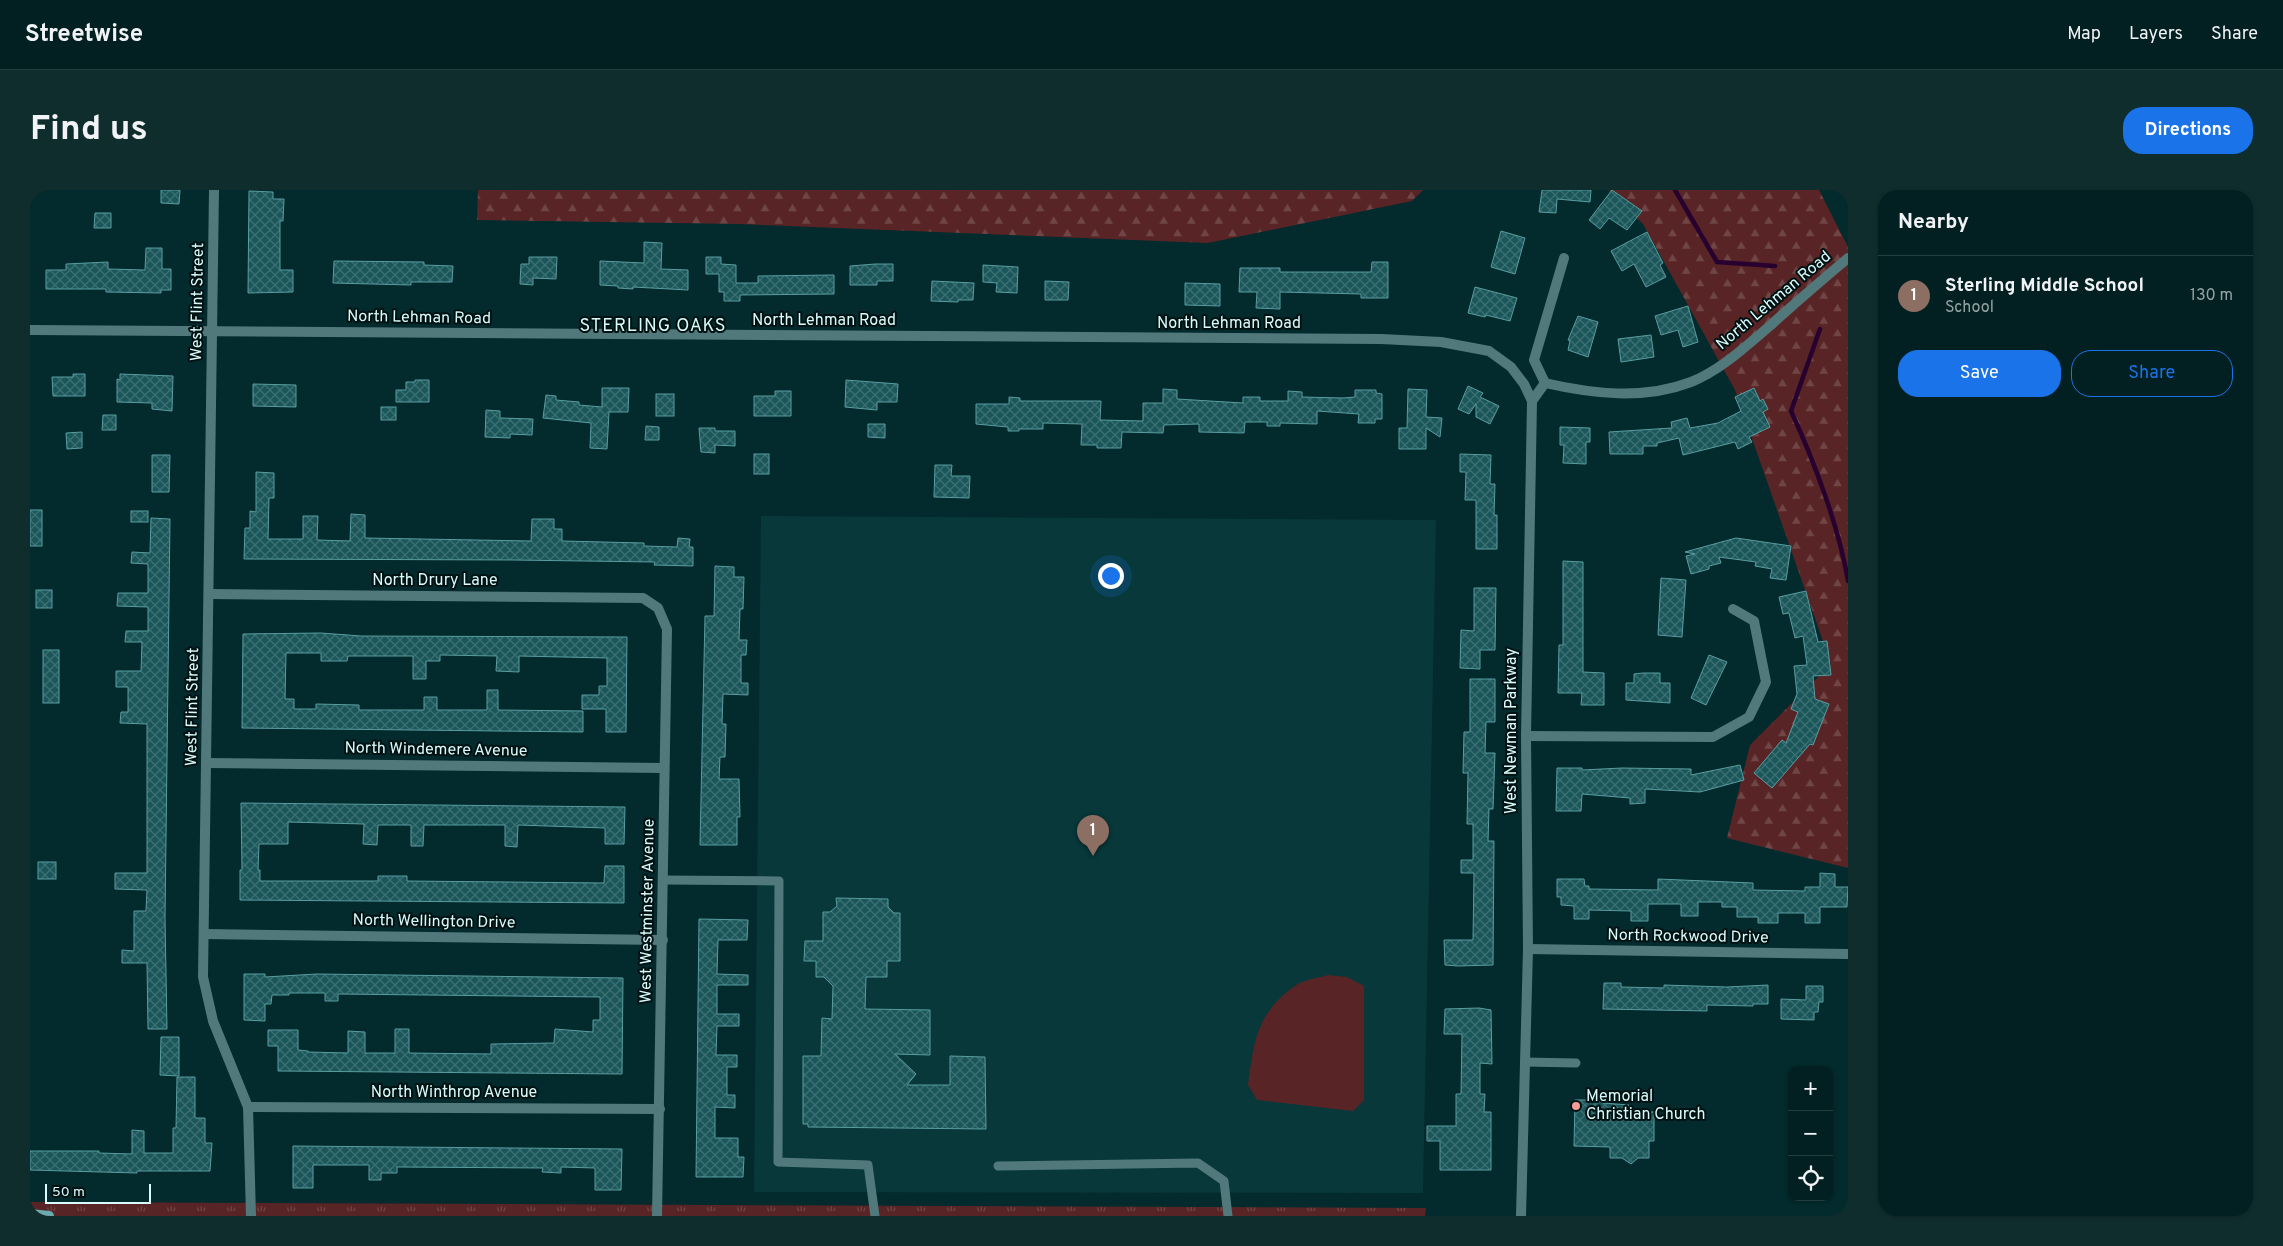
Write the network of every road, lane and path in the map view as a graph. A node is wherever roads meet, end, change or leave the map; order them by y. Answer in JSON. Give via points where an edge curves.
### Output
{"nodes":[{"id":1,"x":214,"y":190,"type":"edge"},
{"id":2,"x":1564,"y":258,"type":"dead end"},
{"id":3,"x":1848,"y":258,"type":"edge"},
{"id":4,"x":30,"y":330,"type":"edge"},
{"id":5,"x":212,"y":331,"type":"junction"},
{"id":6,"x":1545,"y":383,"type":"junction"},
{"id":7,"x":1532,"y":401,"type":"junction"},
{"id":8,"x":209,"y":594,"type":"junction"},
{"id":9,"x":658,"y":608,"type":"joint"},
{"id":10,"x":1733,"y":609,"type":"dead end"},
{"id":11,"x":1526,"y":736,"type":"junction"},
{"id":12,"x":207,"y":762,"type":"junction"},
{"id":13,"x":664,"y":768,"type":"junction"},
{"id":14,"x":663,"y":880,"type":"junction"},
{"id":15,"x":205,"y":934,"type":"junction"},
{"id":16,"x":663,"y":940,"type":"junction"},
{"id":17,"x":1528,"y":949,"type":"junction"},
{"id":18,"x":1848,"y":954,"type":"edge"},
{"id":19,"x":1525,"y":1062,"type":"junction"},
{"id":20,"x":1576,"y":1063,"type":"dead end"},
{"id":21,"x":248,"y":1107,"type":"junction"},
{"id":22,"x":660,"y":1109,"type":"junction"},
{"id":23,"x":998,"y":1166,"type":"dead end"},
{"id":24,"x":30,"y":1214,"type":"edge"},
{"id":25,"x":49,"y":1216,"type":"edge"},
{"id":26,"x":251,"y":1216,"type":"edge"},
{"id":27,"x":658,"y":1216,"type":"edge"},
{"id":28,"x":875,"y":1216,"type":"edge"},
{"id":29,"x":1228,"y":1216,"type":"edge"},
{"id":30,"x":1521,"y":1216,"type":"edge"}],
"edges":[{"from":1,"to":5,"type":"street","name":"West Flint Street"},
{"from":2,"to":6,"type":"street","via":[[1534,360]]},
{"from":3,"to":6,"type":"street","name":"North Lehman Road","via":[[1731,359],[1692,382],[1663,390],[1622,394],[1584,392]]},
{"from":4,"to":5,"type":"street","name":"North Lehman Road"},
{"from":5,"to":7,"type":"street","name":"North Lehman Road","via":[[1441,342],[1490,351],[1512,367]]},
{"from":5,"to":8,"type":"street","name":"West Flint Street"},
{"from":6,"to":7,"type":"street"},
{"from":7,"to":11,"type":"street","name":"West Newman Parkway"},
{"from":8,"to":9,"type":"street","name":"North Drury Lane","via":[[643,598]]},
{"from":8,"to":12,"type":"street","name":"West Flint Street"},
{"from":9,"to":13,"type":"street","name":"West Westminster Avenue","via":[[667,629]]},
{"from":10,"to":11,"type":"street","via":[[1754,621],[1766,682],[1749,717],[1712,737]]},
{"from":11,"to":17,"type":"street","name":"West Newman Parkway"},
{"from":12,"to":13,"type":"street","name":"North Windemere Avenue"},
{"from":12,"to":15,"type":"street","name":"West Flint Street"},
{"from":13,"to":14,"type":"street","name":"West Westminster Avenue"},
{"from":14,"to":16,"type":"street","name":"West Westminster Avenue"},
{"from":14,"to":28,"type":"lane","via":[[779,881],[778,1162],[868,1165]]},
{"from":15,"to":16,"type":"street","name":"North Wellington Drive"},
{"from":15,"to":21,"type":"street","name":"West Flint Street","via":[[203,977],[212,1021]]},
{"from":16,"to":22,"type":"street","name":"West Westminster Avenue"},
{"from":17,"to":18,"type":"street","name":"North Rockwood Drive"},
{"from":17,"to":19,"type":"street","name":"West Newman Parkway"},
{"from":19,"to":20,"type":"lane"},
{"from":19,"to":30,"type":"street","name":"West Newman Parkway"},
{"from":21,"to":22,"type":"street","name":"North Winthrop Avenue"},
{"from":21,"to":26,"type":"street","name":"West Flint Street"},
{"from":22,"to":27,"type":"street","name":"West Westminster Avenue"},
{"from":23,"to":29,"type":"lane","via":[[1198,1163],[1224,1181]]},
{"from":24,"to":25,"type":"main road"}]}
